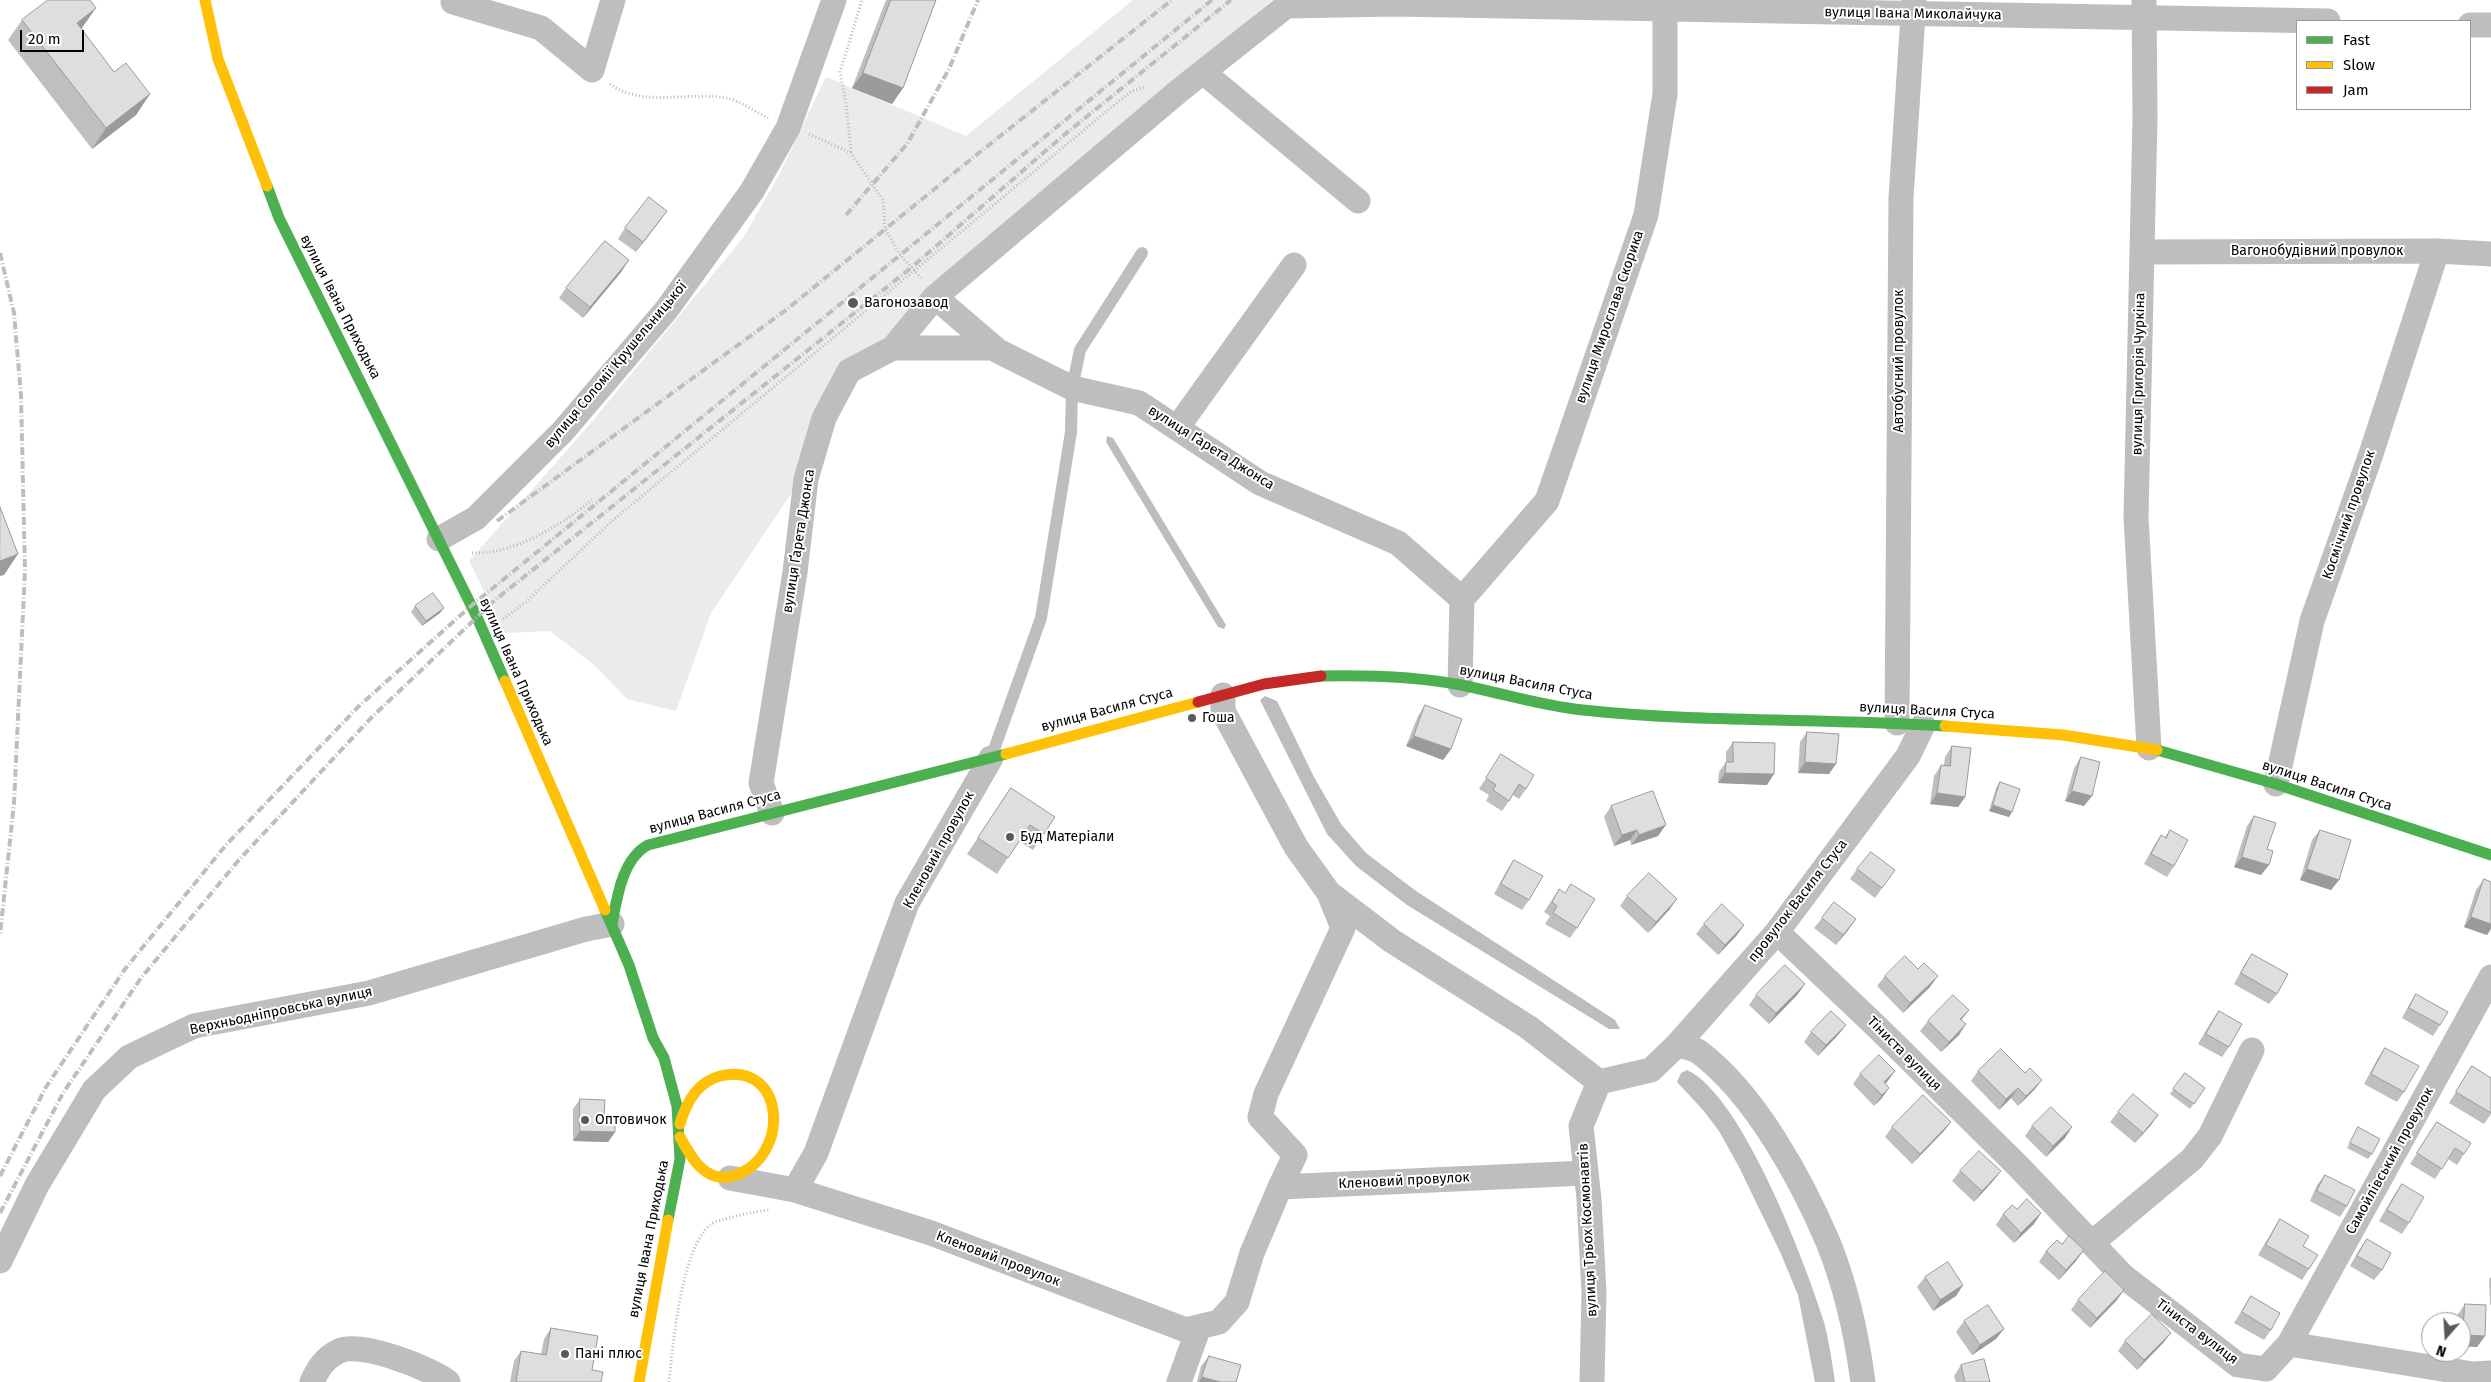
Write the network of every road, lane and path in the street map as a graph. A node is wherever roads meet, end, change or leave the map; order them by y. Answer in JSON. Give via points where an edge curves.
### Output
{"nodes":[{"id":1,"x":205,"y":0,"type":"edge"},
{"id":2,"x":613,"y":0,"type":"edge"},
{"id":3,"x":834,"y":0,"type":"edge"},
{"id":4,"x":862,"y":0,"type":"edge"},
{"id":5,"x":453,"y":2,"type":"dead end"},
{"id":6,"x":1291,"y":3,"type":"edge"},
{"id":7,"x":1665,"y":5,"type":"edge"},
{"id":8,"x":1914,"y":7,"type":"edge"},
{"id":9,"x":2144,"y":8,"type":"edge"},
{"id":10,"x":2314,"y":20,"type":"edge"},
{"id":11,"x":2471,"y":25,"type":"edge"},
{"id":12,"x":2491,"y":25,"type":"edge"},
{"id":13,"x":1202,"y":72,"type":"junction"},
{"id":14,"x":1150,"y":86,"type":"dead end"},
{"id":15,"x":851,"y":153,"type":"dead end"},
{"id":16,"x":1358,"y":200,"type":"dead end"},
{"id":17,"x":2437,"y":250,"type":"junction"},
{"id":18,"x":2142,"y":252,"type":"junction"},
{"id":19,"x":1142,"y":253,"type":"dead end"},
{"id":20,"x":2491,"y":254,"type":"edge"},
{"id":21,"x":1294,"y":265,"type":"dead end"},
{"id":22,"x":935,"y":297,"type":"junction"},
{"id":23,"x":894,"y":348,"type":"junction"},
{"id":24,"x":993,"y":348,"type":"junction"},
{"id":25,"x":1072,"y":388,"type":"junction"},
{"id":26,"x":1177,"y":428,"type":"junction"},
{"id":27,"x":592,"y":500,"type":"dead end"},
{"id":28,"x":442,"y":546,"type":"junction"},
{"id":29,"x":1462,"y":599,"type":"junction"},
{"id":30,"x":484,"y":632,"type":"junction"},
{"id":31,"x":1460,"y":685,"type":"junction"},
{"id":32,"x":1223,"y":695,"type":"junction"},
{"id":33,"x":1897,"y":723,"type":"junction"},
{"id":34,"x":1923,"y":725,"type":"junction"},
{"id":35,"x":2149,"y":748,"type":"junction"},
{"id":36,"x":991,"y":758,"type":"junction"},
{"id":37,"x":2276,"y":784,"type":"junction"},
{"id":38,"x":772,"y":813,"type":"junction"},
{"id":39,"x":2491,"y":855,"type":"edge"},
{"id":40,"x":1329,"y":893,"type":"junction"},
{"id":41,"x":612,"y":924,"type":"junction"},
{"id":42,"x":1777,"y":932,"type":"junction"},
{"id":43,"x":2491,"y":978,"type":"edge"},
{"id":44,"x":1678,"y":1044,"type":"junction"},
{"id":45,"x":2252,"y":1050,"type":"dead end"},
{"id":46,"x":664,"y":1058,"type":"junction"},
{"id":47,"x":712,"y":1080,"type":"junction"},
{"id":48,"x":1599,"y":1082,"type":"junction"},
{"id":49,"x":679,"y":1131,"type":"junction"},
{"id":50,"x":1585,"y":1173,"type":"junction"},
{"id":51,"x":724,"y":1178,"type":"junction"},
{"id":52,"x":699,"y":1186,"type":"dead end"},
{"id":53,"x":1280,"y":1186,"type":"junction"},
{"id":54,"x":795,"y":1190,"type":"junction"},
{"id":55,"x":684,"y":1204,"type":"dead end"},
{"id":56,"x":775,"y":1209,"type":"dead end"},
{"id":57,"x":667,"y":1229,"type":"junction"},
{"id":58,"x":2092,"y":1242,"type":"junction"},
{"id":59,"x":0,"y":1261,"type":"edge"},
{"id":60,"x":1198,"y":1327,"type":"junction"},
{"id":61,"x":2289,"y":1344,"type":"junction"},
{"id":62,"x":2491,"y":1373,"type":"edge"},
{"id":63,"x":2268,"y":1376,"type":"edge"},
{"id":64,"x":312,"y":1382,"type":"edge"},
{"id":65,"x":448,"y":1382,"type":"edge"},
{"id":66,"x":639,"y":1382,"type":"edge"},
{"id":67,"x":669,"y":1382,"type":"edge"},
{"id":68,"x":1179,"y":1382,"type":"edge"},
{"id":69,"x":1592,"y":1382,"type":"edge"},
{"id":70,"x":1863,"y":1382,"type":"edge"}],
"edges":[{"from":1,"to":28,"type":"main road","name":"вулиця Івана Приходька","via":[[218,59],[279,218]]},
{"from":2,"to":5,"type":"street","via":[[592,70],[541,28]]},
{"from":3,"to":28,"type":"street","name":"вулиця Соломії Крушельницької","via":[[788,128],[752,191],[667,309],[563,431],[476,518]]},
{"from":4,"to":15,"type":"path","via":[[840,72]]},
{"from":6,"to":7,"type":"street","name":"вулиця Івана Миколайчука"},
{"from":6,"to":13,"type":"street"},
{"from":7,"to":8,"type":"street","name":"вулиця Івана Миколайчука"},
{"from":7,"to":29,"type":"street","name":"вулиця Мирослава Скорика","via":[[1665,94],[1646,215],[1547,501]]},
{"from":8,"to":9,"type":"street","name":"вулиця Івана Миколайчука"},
{"from":8,"to":33,"type":"street","name":"Автобусний провулок","via":[[1901,198]]},
{"from":9,"to":10,"type":"street","name":"вулиця Івана Миколайчука"},
{"from":9,"to":18,"type":"street","name":"вулиця Григорія Чуркіна"},
{"from":11,"to":12,"type":"street"},
{"from":13,"to":16,"type":"street"},
{"from":13,"to":22,"type":"street"},
{"from":14,"to":30,"type":"path","via":[[1132,91],[1119,101],[612,521],[526,602]]},
{"from":17,"to":18,"type":"street","name":"Вагонобудівний провулок"},
{"from":17,"to":20,"type":"street","name":"Вагонобудівний провулок"},
{"from":17,"to":37,"type":"street","name":"Космічний провулок","via":[[2312,621]]},
{"from":18,"to":35,"type":"street","name":"вулиця Григорія Чуркіна","via":[[2136,517]]},
{"from":19,"to":25,"type":"lane","via":[[1080,350]]},
{"from":21,"to":26,"type":"street"},
{"from":22,"to":23,"type":"street","name":"вулиця Ґарета Джонса"},
{"from":22,"to":24,"type":"street","name":"вулиця Ґарета Джонса"},
{"from":23,"to":24,"type":"street"},
{"from":23,"to":38,"type":"street","name":"вулиця Ґарета Джонса","via":[[849,371],[824,418],[806,479],[795,572],[761,783]]},
{"from":24,"to":25,"type":"street","name":"вулиця Ґарета Джонса"},
{"from":25,"to":26,"type":"street","name":"вулиця Ґарета Джонса","via":[[1139,403]]},
{"from":25,"to":36,"type":"lane","via":[[1071,432],[1041,618]]},
{"from":26,"to":29,"type":"street","name":"вулиця Ґарета Джонса","via":[[1260,482],[1398,543]]},
{"from":27,"to":28,"type":"path","via":[[563,524],[530,539],[484,553]]},
{"from":28,"to":30,"type":"main road","name":"вулиця Івана Приходька"},
{"from":29,"to":31,"type":"street"},
{"from":30,"to":41,"type":"main road","name":"вулиця Івана Приходька"},
{"from":31,"to":32,"type":"main road","name":"вулиця Василя Стуса","via":[[1384,676],[1322,676],[1264,684]]},
{"from":31,"to":33,"type":"main road","name":"вулиця Василя Стуса","via":[[1520,700],[1581,710],[1669,718]]},
{"from":32,"to":36,"type":"main road","name":"вулиця Василя Стуса"},
{"from":32,"to":40,"type":"street","via":[[1223,711],[1296,847]]},
{"from":33,"to":34,"type":"main road","name":"вулиця Василя Стуса"},
{"from":34,"to":35,"type":"main road","name":"вулиця Василя Стуса","via":[[2064,735]]},
{"from":34,"to":42,"type":"street","name":"провулок Василя Стуса","via":[[1908,756]]},
{"from":35,"to":37,"type":"main road","name":"вулиця Василя Стуса"},
{"from":36,"to":38,"type":"main road","name":"вулиця Василя Стуса"},
{"from":36,"to":54,"type":"street","name":"Кленовий провулок","via":[[907,903],[816,1153]]},
{"from":37,"to":39,"type":"main road","name":"вулиця Василя Стуса"},
{"from":38,"to":41,"type":"main road","name":"вулиця Василя Стуса","via":[[643,847],[626,873]]},
{"from":40,"to":48,"type":"street","via":[[1392,941],[1528,1027]]},
{"from":40,"to":53,"type":"street","via":[[1343,928],[1266,1094],[1260,1117],[1295,1155]]},
{"from":41,"to":46,"type":"main road","name":"вулиця Івана Приходька","via":[[653,1038]]},
{"from":41,"to":59,"type":"street","name":"Верхньодніпровська вулиця","via":[[369,993],[194,1026],[129,1057],[94,1090],[37,1185]]},
{"from":42,"to":44,"type":"street","name":"провулок Василя Стуса"},
{"from":42,"to":58,"type":"street","name":"Тіниста вулиця","via":[[1877,1026]]},
{"from":43,"to":61,"type":"street","name":"Самойлівський провулок"},
{"from":44,"to":48,"type":"street","name":"провулок Василя Стуса","via":[[1651,1070]]},
{"from":44,"to":70,"type":"street","via":[[1697,1051],[1729,1081],[1785,1157],[1828,1244],[1855,1334]]},
{"from":45,"to":58,"type":"street","via":[[2210,1136],[2192,1159]]},
{"from":46,"to":47,"type":"main road","via":[[687,1075]]},
{"from":46,"to":49,"type":"main road","name":"вулиця Івана Приходька","via":[[677,1106]]},
{"from":47,"to":49,"type":"main road","via":[[686,1101]]},
{"from":47,"to":51,"type":"main road","via":[[735,1074],[757,1081],[770,1098],[774,1110],[772,1135],[767,1148],[752,1167]]},
{"from":48,"to":50,"type":"street","name":"вулиця Трьох Космонавтів","via":[[1581,1126]]},
{"from":49,"to":51,"type":"main road","via":[[685,1151],[695,1164],[708,1174]]},
{"from":49,"to":57,"type":"main road","name":"вулиця Івана Приходька","via":[[680,1159]]},
{"from":50,"to":53,"type":"street","name":"Кленовий провулок"},
{"from":50,"to":69,"type":"street","name":"вулиця Трьох Космонавтів","via":[[1594,1292]]},
{"from":51,"to":52,"type":"main road"},
{"from":51,"to":54,"type":"street"},
{"from":53,"to":60,"type":"street","name":"Кленовий провулок","via":[[1252,1254],[1237,1302],[1219,1322]]},
{"from":54,"to":60,"type":"street","name":"Кленовий провулок","via":[[930,1233],[1186,1330]]},
{"from":55,"to":57,"type":"main road"},
{"from":56,"to":67,"type":"path","via":[[711,1224],[695,1244],[676,1318]]},
{"from":57,"to":66,"type":"main road","name":"вулиця Івана Приходька"},
{"from":58,"to":63,"type":"street","name":"Тіниста вулиця","via":[[2124,1276],[2238,1364]]},
{"from":60,"to":68,"type":"street"},
{"from":61,"to":62,"type":"street","via":[[2473,1374]]},
{"from":61,"to":63,"type":"street","name":"Тіниста вулиця"},
{"from":64,"to":65,"type":"street","via":[[318,1366],[340,1350],[363,1350],[404,1360],[435,1372]]}]}
